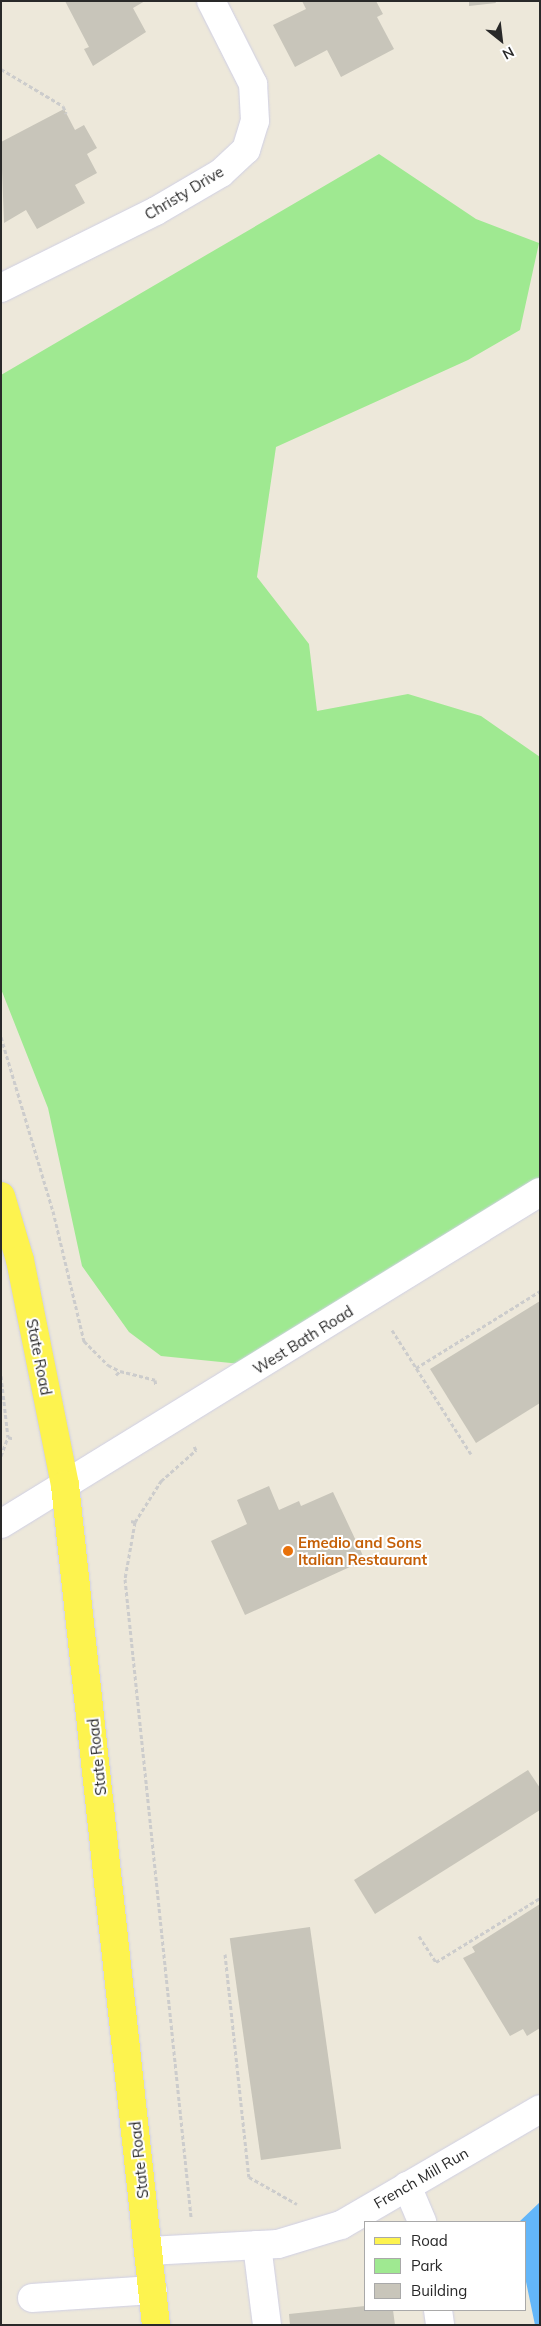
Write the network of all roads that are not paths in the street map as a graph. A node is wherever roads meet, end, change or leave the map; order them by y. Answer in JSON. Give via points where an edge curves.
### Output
{"nodes":[{"id":1,"x":211,"y":1,"type":"edge"},
{"id":2,"x":1,"y":288,"type":"edge"},
{"id":3,"x":540,"y":1192,"type":"edge"},
{"id":4,"x":1,"y":1196,"type":"edge"},
{"id":5,"x":65,"y":1485,"type":"junction"},
{"id":6,"x":1,"y":1524,"type":"edge"},
{"id":7,"x":540,"y":2109,"type":"edge"},
{"id":8,"x":407,"y":2186,"type":"junction"},
{"id":9,"x":422,"y":2221,"type":"edge"},
{"id":10,"x":257,"y":2245,"type":"junction"},
{"id":11,"x":148,"y":2251,"type":"junction"},
{"id":12,"x":153,"y":2290,"type":"junction"},
{"id":13,"x":32,"y":2298,"type":"dead end"},
{"id":14,"x":438,"y":2311,"type":"edge"},
{"id":15,"x":156,"y":2325,"type":"edge"},
{"id":16,"x":268,"y":2325,"type":"edge"},
{"id":17,"x":440,"y":2325,"type":"edge"}],
"edges":[{"from":1,"to":2,"type":"street","name":"Christy Drive","via":[[253,84],[256,121],[246,150],[221,173],[156,211]]},
{"from":3,"to":5,"type":"street","name":"West Bath Road"},
{"from":4,"to":5,"type":"main road","name":"State Road","via":[[20,1260]]},
{"from":5,"to":6,"type":"street","name":"West Bath Road"},
{"from":5,"to":11,"type":"main road","name":"State Road"},
{"from":7,"to":8,"type":"street","name":"French Mill Run"},
{"from":8,"to":9,"type":"street"},
{"from":8,"to":10,"type":"street","name":"French Mill Run","via":[[341,2225]]},
{"from":10,"to":11,"type":"street","name":"French Mill Run"},
{"from":10,"to":16,"type":"street"},
{"from":11,"to":12,"type":"main road","name":"State Road"},
{"from":12,"to":13,"type":"street"},
{"from":12,"to":15,"type":"main road","name":"State Road"},
{"from":14,"to":17,"type":"street"}]}
